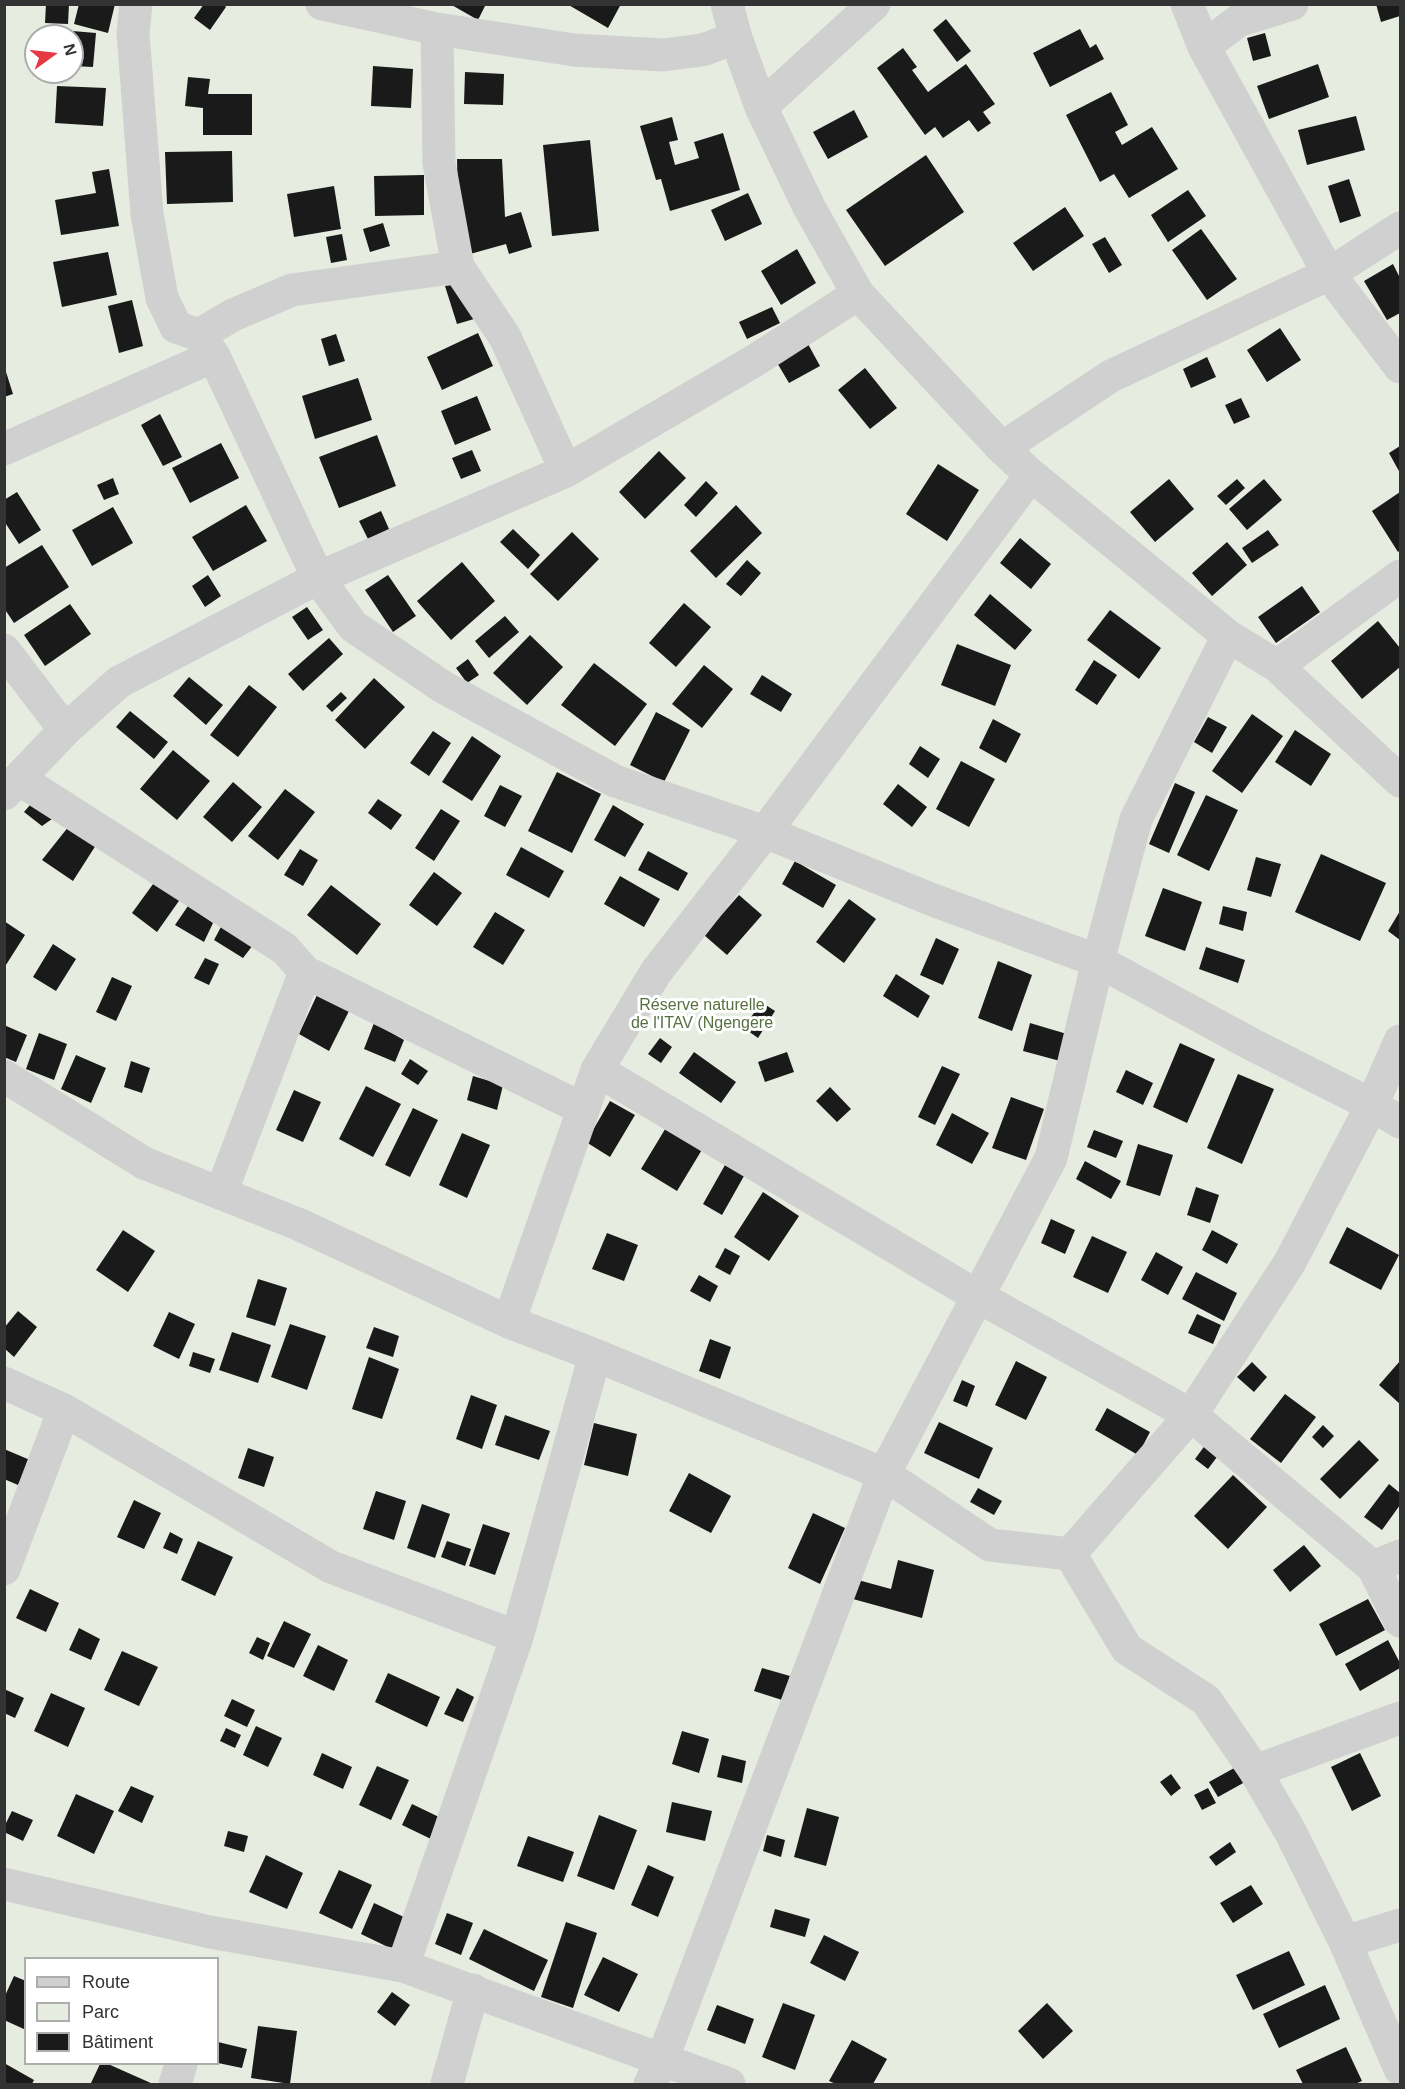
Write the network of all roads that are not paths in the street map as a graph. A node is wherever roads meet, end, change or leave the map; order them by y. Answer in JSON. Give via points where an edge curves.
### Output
{"nodes":[{"id":1,"x":136,"y":4,"type":"edge"},
{"id":2,"x":322,"y":4,"type":"edge"},
{"id":3,"x":727,"y":4,"type":"edge"},
{"id":4,"x":874,"y":4,"type":"edge"},
{"id":5,"x":1187,"y":4,"type":"edge"},
{"id":6,"x":1292,"y":4,"type":"edge"},
{"id":7,"x":437,"y":29,"type":"junction"},
{"id":8,"x":736,"y":38,"type":"junction"},
{"id":9,"x":1204,"y":47,"type":"junction"},
{"id":10,"x":761,"y":107,"type":"junction"},
{"id":11,"x":1401,"y":228,"type":"edge"},
{"id":12,"x":458,"y":267,"type":"junction"},
{"id":13,"x":1329,"y":274,"type":"junction"},
{"id":14,"x":858,"y":294,"type":"junction"},
{"id":15,"x":206,"y":346,"type":"junction"},
{"id":16,"x":1401,"y":368,"type":"edge"},
{"id":17,"x":1002,"y":448,"type":"junction"},
{"id":18,"x":4,"y":449,"type":"edge"},
{"id":19,"x":566,"y":471,"type":"junction"},
{"id":20,"x":1031,"y":475,"type":"junction"},
{"id":21,"x":1401,"y":576,"type":"edge"},
{"id":22,"x":318,"y":578,"type":"junction"},
{"id":23,"x":1228,"y":636,"type":"junction"},
{"id":24,"x":4,"y":650,"type":"edge"},
{"id":25,"x":1277,"y":666,"type":"junction"},
{"id":26,"x":65,"y":730,"type":"junction"},
{"id":27,"x":1401,"y":781,"type":"edge"},
{"id":28,"x":12,"y":787,"type":"edge"},
{"id":29,"x":765,"y":832,"type":"junction"},
{"id":30,"x":1098,"y":961,"type":"junction"},
{"id":31,"x":305,"y":972,"type":"junction"},
{"id":32,"x":1401,"y":1041,"type":"edge"},
{"id":33,"x":597,"y":1070,"type":"junction"},
{"id":34,"x":4,"y":1076,"type":"edge"},
{"id":35,"x":1372,"y":1105,"type":"junction"},
{"id":36,"x":583,"y":1109,"type":"junction"},
{"id":37,"x":1401,"y":1122,"type":"edge"},
{"id":38,"x":221,"y":1193,"type":"junction"},
{"id":39,"x":977,"y":1296,"type":"junction"},
{"id":40,"x":509,"y":1322,"type":"junction"},
{"id":41,"x":595,"y":1355,"type":"junction"},
{"id":42,"x":4,"y":1383,"type":"edge"},
{"id":43,"x":64,"y":1410,"type":"junction"},
{"id":44,"x":1191,"y":1415,"type":"junction"},
{"id":45,"x":884,"y":1474,"type":"junction"},
{"id":46,"x":1070,"y":1554,"type":"junction"},
{"id":47,"x":1387,"y":1562,"type":"edge"},
{"id":48,"x":4,"y":1569,"type":"edge"},
{"id":49,"x":1401,"y":1621,"type":"edge"},
{"id":50,"x":517,"y":1637,"type":"junction"},
{"id":51,"x":1401,"y":1718,"type":"edge"},
{"id":52,"x":1255,"y":1771,"type":"junction"},
{"id":53,"x":4,"y":1884,"type":"edge"},
{"id":54,"x":1401,"y":1925,"type":"edge"},
{"id":55,"x":1345,"y":1942,"type":"junction"},
{"id":56,"x":208,"y":1945,"type":"edge"},
{"id":57,"x":404,"y":1966,"type":"junction"},
{"id":58,"x":473,"y":1990,"type":"junction"},
{"id":59,"x":181,"y":2065,"type":"edge"},
{"id":60,"x":1401,"y":2069,"type":"edge"},
{"id":61,"x":656,"y":2072,"type":"edge"},
{"id":62,"x":175,"y":2085,"type":"edge"},
{"id":63,"x":447,"y":2085,"type":"edge"},
{"id":64,"x":729,"y":2085,"type":"edge"}],
"edges":[{"from":1,"to":15,"type":"street","via":[[133,33],[147,214],[162,298],[176,327]]},
{"from":2,"to":7,"type":"street"},
{"from":3,"to":8,"type":"street"},
{"from":4,"to":10,"type":"street"},
{"from":5,"to":9,"type":"street"},
{"from":6,"to":9,"type":"street","via":[[1239,21]]},
{"from":7,"to":8,"type":"street","via":[[574,50],[663,56],[702,50]]},
{"from":7,"to":12,"type":"street","via":[[439,164]]},
{"from":8,"to":10,"type":"street"},
{"from":9,"to":13,"type":"street"},
{"from":10,"to":14,"type":"street","via":[[809,207]]},
{"from":11,"to":13,"type":"street"},
{"from":12,"to":15,"type":"street","via":[[292,290],[234,315]]},
{"from":12,"to":19,"type":"street","via":[[505,337]]},
{"from":13,"to":16,"type":"street"},
{"from":13,"to":17,"type":"street","via":[[1112,376]]},
{"from":14,"to":17,"type":"street"},
{"from":14,"to":19,"type":"street","via":[[754,361]]},
{"from":15,"to":18,"type":"street"},
{"from":15,"to":22,"type":"street"},
{"from":17,"to":20,"type":"street"},
{"from":19,"to":22,"type":"street"},
{"from":20,"to":23,"type":"street"},
{"from":20,"to":29,"type":"street"},
{"from":21,"to":25,"type":"street"},
{"from":22,"to":26,"type":"street","via":[[119,682]]},
{"from":22,"to":29,"type":"street","via":[[353,626],[443,687],[615,781]]},
{"from":23,"to":25,"type":"street"},
{"from":23,"to":30,"type":"street","via":[[1136,819]]},
{"from":24,"to":26,"type":"street"},
{"from":25,"to":27,"type":"street"},
{"from":26,"to":28,"type":"street"},
{"from":28,"to":31,"type":"street","via":[[285,949]]},
{"from":29,"to":30,"type":"street"},
{"from":29,"to":33,"type":"street","via":[[656,972]]},
{"from":30,"to":35,"type":"street"},
{"from":30,"to":39,"type":"street","via":[[1051,1158]]},
{"from":31,"to":36,"type":"street"},
{"from":31,"to":38,"type":"street"},
{"from":32,"to":35,"type":"street"},
{"from":33,"to":36,"type":"street"},
{"from":33,"to":39,"type":"street"},
{"from":34,"to":38,"type":"street","via":[[144,1163]]},
{"from":35,"to":37,"type":"street"},
{"from":35,"to":44,"type":"street","via":[[1290,1262]]},
{"from":36,"to":40,"type":"street"},
{"from":38,"to":40,"type":"street","via":[[298,1224]]},
{"from":39,"to":44,"type":"street"},
{"from":39,"to":45,"type":"street"},
{"from":40,"to":41,"type":"street"},
{"from":41,"to":45,"type":"street"},
{"from":41,"to":50,"type":"street"},
{"from":42,"to":43,"type":"street"},
{"from":43,"to":48,"type":"street"},
{"from":43,"to":50,"type":"street","via":[[331,1567]]},
{"from":44,"to":46,"type":"street"},
{"from":44,"to":47,"type":"street"},
{"from":45,"to":46,"type":"street","via":[[990,1545]]},
{"from":45,"to":61,"type":"street"},
{"from":46,"to":52,"type":"street","via":[[1127,1649],[1206,1700]]},
{"from":47,"to":49,"type":"street"},
{"from":50,"to":57,"type":"street"},
{"from":51,"to":52,"type":"street"},
{"from":52,"to":55,"type":"street"},
{"from":53,"to":56,"type":"street"},
{"from":54,"to":55,"type":"street"},
{"from":55,"to":60,"type":"street"},
{"from":56,"to":57,"type":"street"},
{"from":57,"to":58,"type":"street"},
{"from":58,"to":61,"type":"street"},
{"from":58,"to":63,"type":"street"},
{"from":59,"to":62,"type":"street"},
{"from":61,"to":64,"type":"street"}]}
